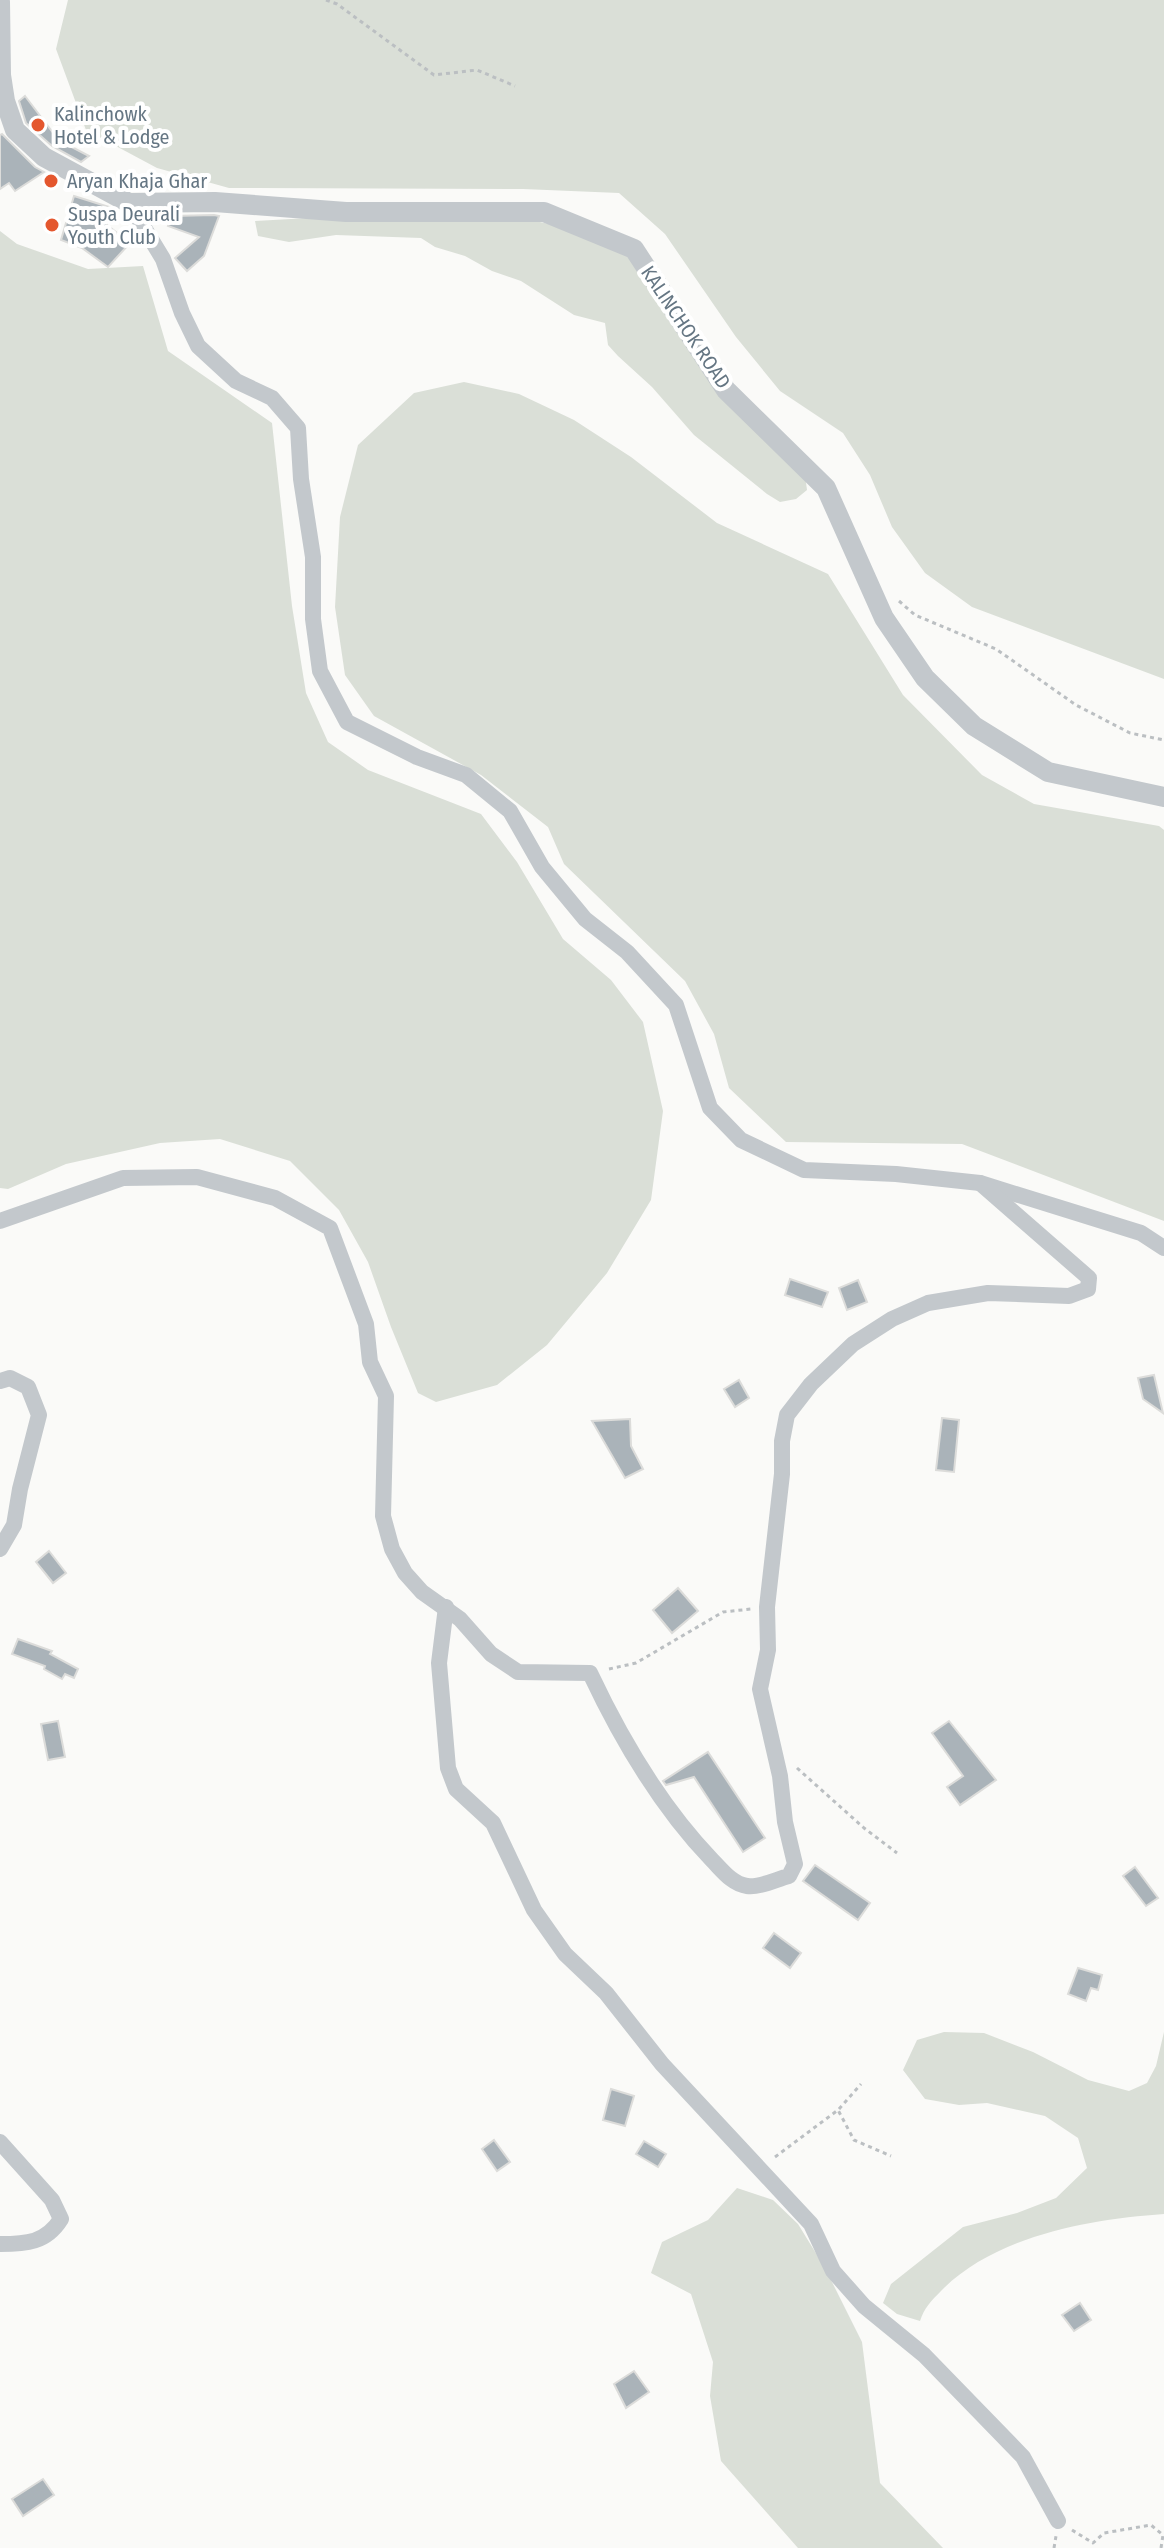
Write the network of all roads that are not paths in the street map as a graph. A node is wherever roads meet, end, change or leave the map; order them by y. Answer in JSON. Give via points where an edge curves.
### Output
{"nodes":[{"id":1,"x":0,"y":2,"type":"edge"},
{"id":2,"x":0,"y":75,"type":"edge"},
{"id":3,"x":129,"y":203,"type":"junction"},
{"id":4,"x":1164,"y":797,"type":"edge"},
{"id":5,"x":980,"y":1183,"type":"junction"},
{"id":6,"x":0,"y":1221,"type":"edge"},
{"id":7,"x":1164,"y":1248,"type":"edge"},
{"id":8,"x":0,"y":1381,"type":"edge"},
{"id":9,"x":0,"y":1549,"type":"edge"},
{"id":10,"x":446,"y":1607,"type":"junction"},
{"id":11,"x":0,"y":2142,"type":"edge"},
{"id":12,"x":0,"y":2244,"type":"edge"},
{"id":13,"x":1058,"y":2521,"type":"road end"}],
"edges":[{"from":1,"to":2,"type":"street","name":"KALINCHOK ROAD"},
{"from":2,"to":3,"type":"street","name":"KALINCHOK ROAD","via":[[15,130],[44,157]]},
{"from":3,"to":4,"type":"street","name":"KALINCHOK ROAD","via":[[215,202],[346,212],[544,212],[634,249],[726,390],[826,488],[884,618],[925,678],[974,726],[1048,772]]},
{"from":3,"to":5,"type":"street","via":[[163,259],[198,346],[236,381],[272,398],[298,428],[320,671],[347,722],[466,775],[510,811],[542,867],[585,919],[627,952],[676,1005],[710,1108],[741,1140],[804,1170]]},
{"from":5,"to":7,"type":"street","via":[[1141,1233]]},
{"from":5,"to":10,"type":"street","via":[[1089,1278],[1088,1289],[1069,1296],[988,1293],[928,1303],[853,1344],[787,1415],[767,1607],[768,1650],[760,1689],[794,1851],[789,1876],[747,1886],[729,1878],[651,1786],[590,1673],[518,1672],[491,1654]]},
{"from":6,"to":10,"type":"street","via":[[123,1178],[197,1177],[275,1198],[330,1228],[366,1324],[370,1362],[386,1396],[383,1516],[392,1549],[422,1592]]},
{"from":8,"to":9,"type":"street","via":[[10,1378],[28,1387],[39,1415],[14,1525]]},
{"from":10,"to":13,"type":"street","via":[[439,1663],[448,1768],[456,1789],[493,1823],[534,1910],[565,1954],[606,1993],[662,2064],[811,2224],[833,2271],[864,2306],[924,2355],[1023,2457]]},
{"from":11,"to":12,"type":"street","via":[[52,2200],[61,2219],[53,2233],[25,2244]]}]}
